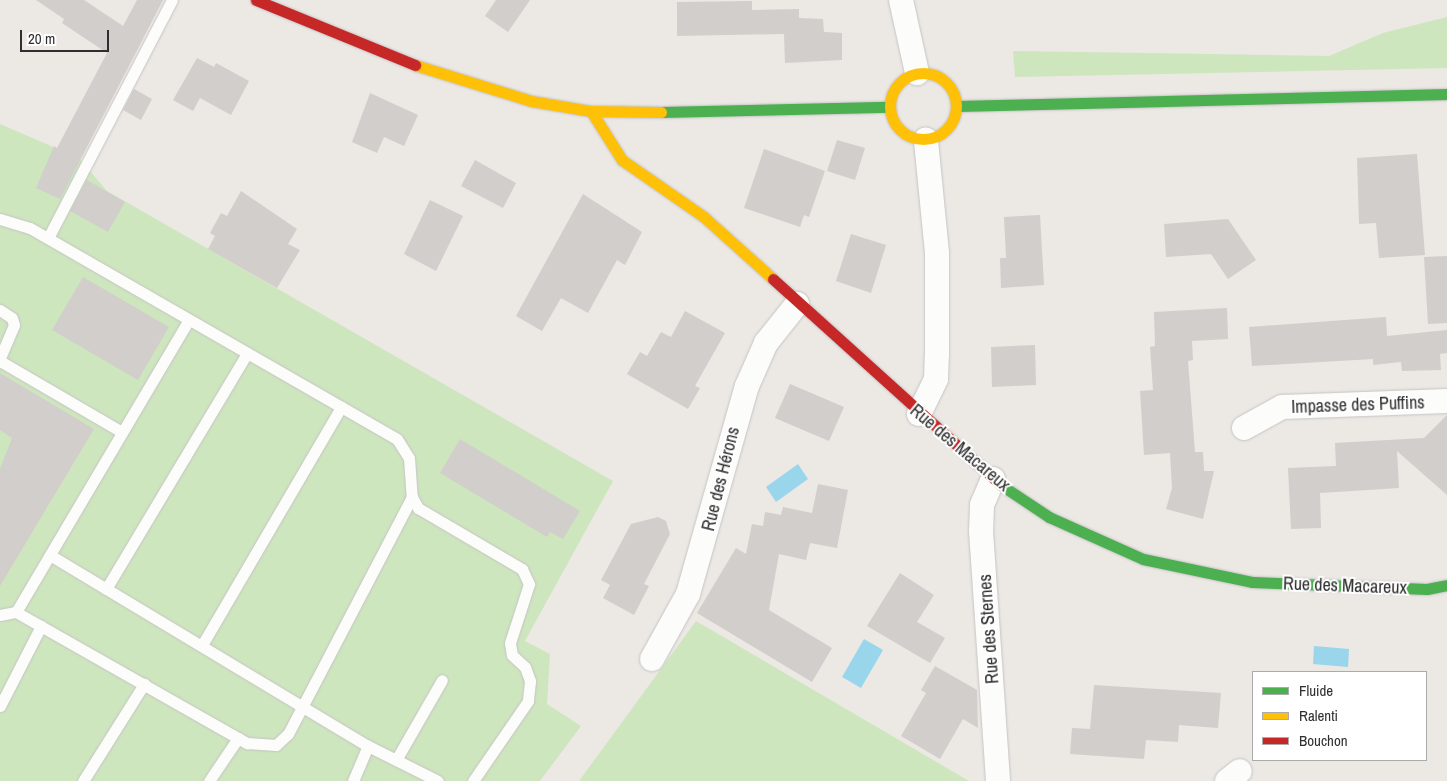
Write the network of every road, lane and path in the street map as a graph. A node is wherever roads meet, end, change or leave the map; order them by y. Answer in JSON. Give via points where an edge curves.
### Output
{"nodes":[{"id":1,"x":172,"y":0,"type":"edge"},
{"id":2,"x":256,"y":0,"type":"edge"},
{"id":3,"x":901,"y":0,"type":"edge"},
{"id":4,"x":917,"y":73,"type":"junction"},
{"id":5,"x":1447,"y":94,"type":"edge"},
{"id":6,"x":956,"y":106,"type":"junction"},
{"id":7,"x":890,"y":107,"type":"junction"},
{"id":8,"x":591,"y":111,"type":"junction"},
{"id":9,"x":926,"y":140,"type":"junction"},
{"id":10,"x":0,"y":220,"type":"edge"},
{"id":11,"x":48,"y":238,"type":"junction"},
{"id":12,"x":797,"y":304,"type":"junction"},
{"id":13,"x":0,"y":310,"type":"edge"},
{"id":14,"x":189,"y":320,"type":"junction"},
{"id":15,"x":247,"y":353,"type":"junction"},
{"id":16,"x":0,"y":359,"type":"edge"},
{"id":17,"x":1447,"y":401,"type":"edge"},
{"id":18,"x":341,"y":407,"type":"junction"},
{"id":19,"x":919,"y":414,"type":"junction"},
{"id":20,"x":1244,"y":428,"type":"dead end"},
{"id":21,"x":122,"y":432,"type":"junction"},
{"id":22,"x":993,"y":479,"type":"junction"},
{"id":23,"x":412,"y":498,"type":"junction"},
{"id":24,"x":50,"y":555,"type":"junction"},
{"id":25,"x":106,"y":588,"type":"junction"},
{"id":26,"x":1440,"y":590,"type":"edge"},
{"id":27,"x":16,"y":612,"type":"junction"},
{"id":28,"x":0,"y":615,"type":"edge"},
{"id":29,"x":41,"y":626,"type":"junction"},
{"id":30,"x":202,"y":646,"type":"junction"},
{"id":31,"x":652,"y":659,"type":"dead end"},
{"id":32,"x":442,"y":680,"type":"dead end"},
{"id":33,"x":144,"y":684,"type":"junction"},
{"id":34,"x":0,"y":706,"type":"edge"},
{"id":35,"x":302,"y":706,"type":"junction"},
{"id":36,"x":238,"y":738,"type":"junction"},
{"id":37,"x":368,"y":746,"type":"junction"},
{"id":38,"x":396,"y":760,"type":"junction"},
{"id":39,"x":83,"y":781,"type":"edge"},
{"id":40,"x":209,"y":781,"type":"edge"},
{"id":41,"x":353,"y":781,"type":"edge"},
{"id":42,"x":438,"y":781,"type":"edge"},
{"id":43,"x":473,"y":781,"type":"edge"},
{"id":44,"x":998,"y":781,"type":"edge"}],
"edges":[{"from":1,"to":11,"type":"lane"},
{"from":2,"to":8,"type":"main road","via":[[472,86],[530,102]]},
{"from":3,"to":4,"type":"street"},
{"from":4,"to":6,"type":"main road","via":[[944,80],[955,96]]},
{"from":4,"to":7,"type":"main road","via":[[897,86]]},
{"from":5,"to":6,"type":"main road"},
{"from":6,"to":9,"type":"main road","via":[[948,129]]},
{"from":7,"to":8,"type":"main road"},
{"from":7,"to":9,"type":"main road","via":[[892,118],[905,134]]},
{"from":8,"to":12,"type":"main road","name":"Rue des Macareux","via":[[596,124],[622,160],[704,217]]},
{"from":9,"to":19,"type":"street","via":[[937,253],[937,354],[936,380]]},
{"from":10,"to":11,"type":"lane"},
{"from":11,"to":14,"type":"lane"},
{"from":12,"to":19,"type":"main road","name":"Rue des Macareux"},
{"from":12,"to":31,"type":"street","name":"Rue des Hérons","via":[[766,344],[747,386],[688,594]]},
{"from":13,"to":16,"type":"lane","via":[[12,318],[14,325]]},
{"from":14,"to":15,"type":"lane"},
{"from":14,"to":21,"type":"lane"},
{"from":15,"to":18,"type":"lane"},
{"from":15,"to":25,"type":"lane"},
{"from":16,"to":21,"type":"lane"},
{"from":17,"to":20,"type":"street","name":"Impasse des Puffins","via":[[1282,407]]},
{"from":18,"to":23,"type":"lane","via":[[397,439],[409,458]]},
{"from":18,"to":30,"type":"lane"},
{"from":19,"to":22,"type":"main road","name":"Rue des Macareux"},
{"from":21,"to":24,"type":"lane"},
{"from":22,"to":26,"type":"main road","name":"Rue des Macareux","via":[[1049,517],[1143,559],[1252,582]]},
{"from":22,"to":44,"type":"street","name":"Rue des Sternes","via":[[982,505],[981,531]]},
{"from":23,"to":35,"type":"lane"},
{"from":23,"to":43,"type":"lane","via":[[418,508],[522,569],[529,584],[510,643],[512,655],[525,667],[530,681],[528,701]]},
{"from":24,"to":25,"type":"lane"},
{"from":24,"to":27,"type":"lane"},
{"from":25,"to":30,"type":"lane"},
{"from":27,"to":28,"type":"lane"},
{"from":27,"to":29,"type":"lane"},
{"from":29,"to":33,"type":"lane"},
{"from":29,"to":34,"type":"lane"},
{"from":30,"to":35,"type":"lane"},
{"from":32,"to":38,"type":"lane"},
{"from":33,"to":36,"type":"lane"},
{"from":33,"to":39,"type":"lane"},
{"from":35,"to":36,"type":"lane","via":[[288,734],[276,745],[261,746]]},
{"from":35,"to":37,"type":"lane"},
{"from":36,"to":40,"type":"lane"},
{"from":37,"to":38,"type":"lane"},
{"from":37,"to":41,"type":"lane"},
{"from":38,"to":42,"type":"lane"}]}
